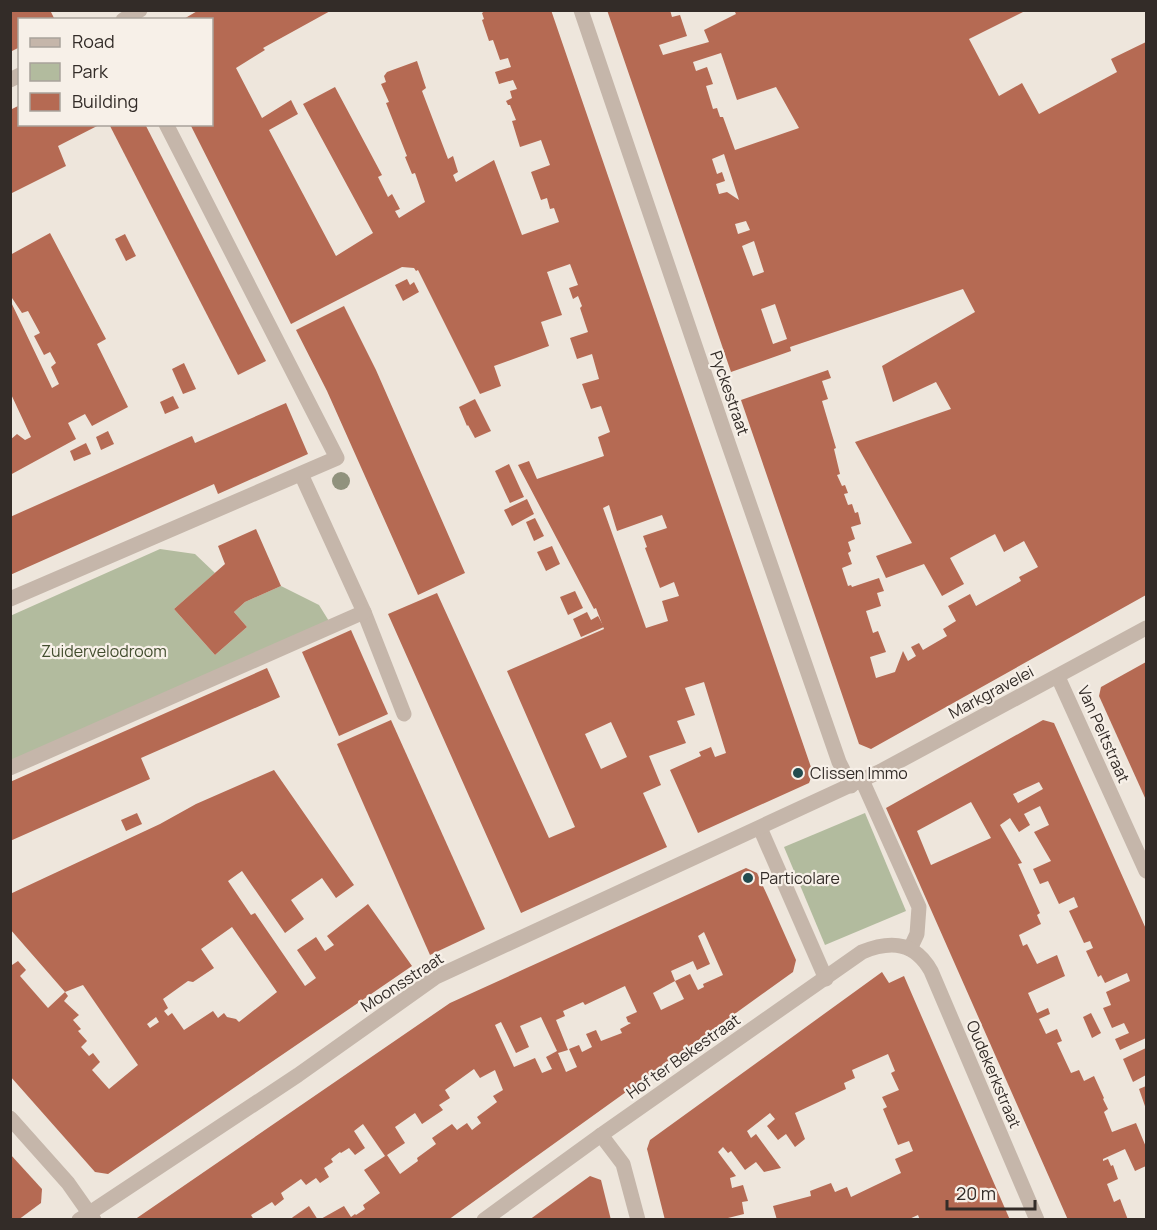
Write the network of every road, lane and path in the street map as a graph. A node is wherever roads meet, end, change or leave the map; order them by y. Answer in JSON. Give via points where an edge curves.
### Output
{"nodes":[{"id":1,"x":140,"y":10,"type":"edge"},
{"id":2,"x":581,"y":10,"type":"edge"},
{"id":3,"x":126,"y":18,"type":"edge"},
{"id":4,"x":167,"y":126,"type":"edge"},
{"id":5,"x":302,"y":474,"type":"junction"},
{"id":6,"x":10,"y":599,"type":"edge"},
{"id":7,"x":364,"y":612,"type":"junction"},
{"id":8,"x":1146,"y":628,"type":"edge"},
{"id":9,"x":1058,"y":677,"type":"junction"},
{"id":10,"x":404,"y":714,"type":"dead end"},
{"id":11,"x":10,"y":768,"type":"edge"},
{"id":12,"x":857,"y":783,"type":"junction"},
{"id":13,"x":760,"y":828,"type":"junction"},
{"id":14,"x":1146,"y":871,"type":"edge"},
{"id":15,"x":910,"y":949,"type":"junction"},
{"id":16,"x":826,"y":979,"type":"junction"},
{"id":17,"x":10,"y":1118,"type":"edge"},
{"id":18,"x":601,"y":1135,"type":"junction"},
{"id":19,"x":87,"y":1217,"type":"edge"},
{"id":20,"x":484,"y":1220,"type":"edge"},
{"id":21,"x":638,"y":1220,"type":"edge"},
{"id":22,"x":1037,"y":1220,"type":"edge"}],
"edges":[{"from":1,"to":3,"type":"street"},
{"from":2,"to":12,"type":"street","name":"Pyckestraat","via":[[839,762]]},
{"from":4,"to":5,"type":"street","via":[[337,458]]},
{"from":5,"to":6,"type":"street"},
{"from":5,"to":7,"type":"street"},
{"from":7,"to":10,"type":"street"},
{"from":7,"to":11,"type":"street"},
{"from":8,"to":9,"type":"street","name":"Markgravelei"},
{"from":9,"to":12,"type":"street","name":"Markgravelei"},
{"from":9,"to":14,"type":"street","name":"Van Peltstraat"},
{"from":12,"to":13,"type":"street","name":"Markgravelei"},
{"from":12,"to":15,"type":"street","name":"Pyckestraat","via":[[919,907],[917,934]]},
{"from":13,"to":16,"type":"street"},
{"from":13,"to":19,"type":"street","name":"Moonsstraat","via":[[436,977]]},
{"from":15,"to":16,"type":"street","name":"Hof ter Bekestraat","via":[[892,945],[871,948]]},
{"from":15,"to":22,"type":"street","name":"Oudekerkstraat","via":[[919,954],[931,971]]},
{"from":16,"to":18,"type":"street","name":"Hof ter Bekestraat"},
{"from":17,"to":19,"type":"street","via":[[68,1183]]},
{"from":18,"to":20,"type":"street","name":"Hof ter Bekestraat"},
{"from":18,"to":21,"type":"street","via":[[623,1164]]}]}
